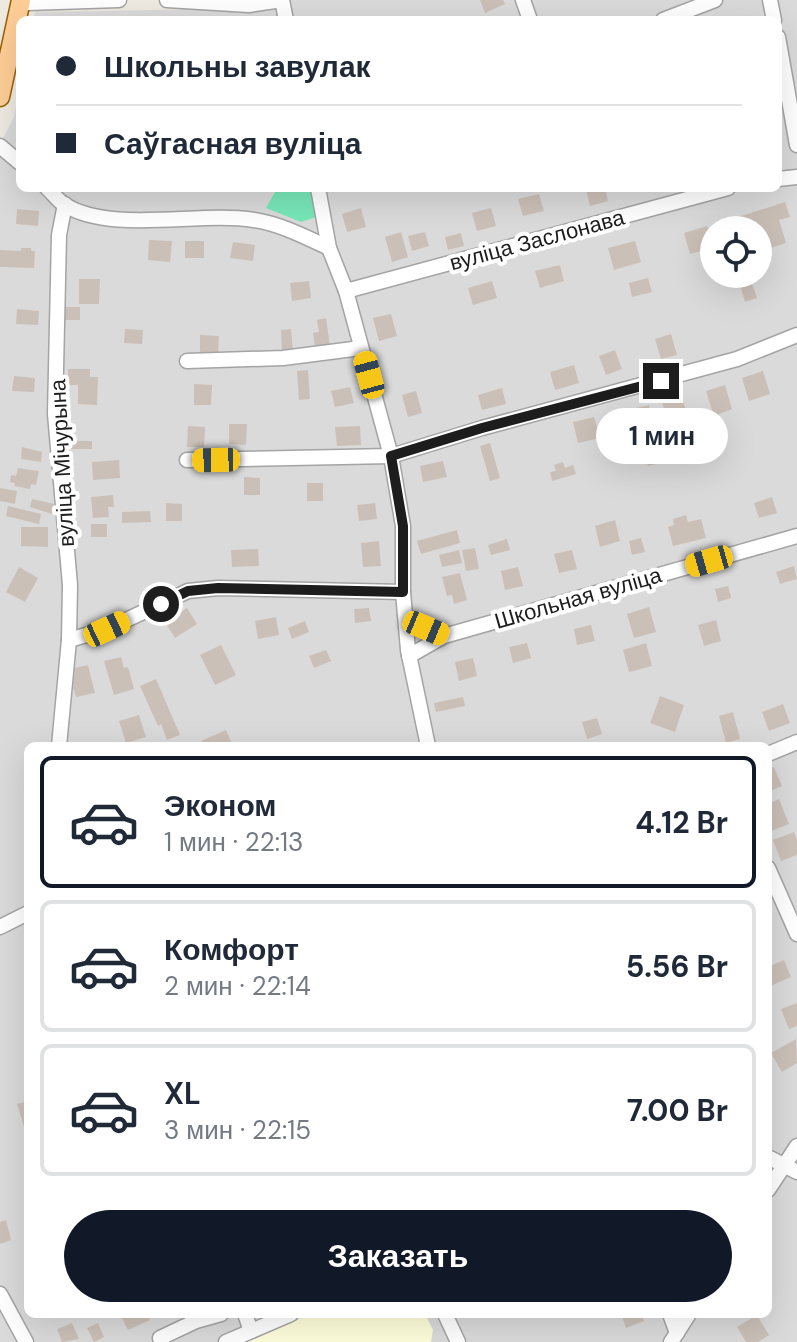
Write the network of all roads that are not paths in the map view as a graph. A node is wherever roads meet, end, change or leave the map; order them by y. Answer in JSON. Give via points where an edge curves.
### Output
{"nodes":[{"id":1,"x":21,"y":0,"type":"edge"},
{"id":2,"x":119,"y":0,"type":"edge"},
{"id":3,"x":167,"y":0,"type":"edge"},
{"id":4,"x":282,"y":0,"type":"edge"},
{"id":5,"x":715,"y":0,"type":"edge"},
{"id":6,"x":79,"y":1,"type":"edge"},
{"id":7,"x":673,"y":16,"type":"edge"},
{"id":8,"x":16,"y":23,"type":"edge"},
{"id":9,"x":782,"y":50,"type":"edge"},
{"id":10,"x":793,"y":86,"type":"edge"},
{"id":11,"x":0,"y":97,"type":"edge"},
{"id":12,"x":797,"y":145,"type":"edge"},
{"id":13,"x":0,"y":146,"type":"edge"},
{"id":14,"x":16,"y":160,"type":"edge"},
{"id":15,"x":52,"y":192,"type":"edge"},
{"id":16,"x":319,"y":192,"type":"edge"},
{"id":17,"x":713,"y":192,"type":"edge"},
{"id":18,"x":65,"y":204,"type":"junction"},
{"id":19,"x":329,"y":248,"type":"junction"},
{"id":20,"x":346,"y":291,"type":"junction"},
{"id":21,"x":797,"y":335,"type":"edge"},
{"id":22,"x":361,"y":348,"type":"junction"},
{"id":23,"x":187,"y":361,"type":"dead end"},
{"id":24,"x":391,"y":456,"type":"junction"},
{"id":25,"x":187,"y":460,"type":"dead end"},
{"id":26,"x":797,"y":536,"type":"edge"},
{"id":27,"x":403,"y":592,"type":"junction"},
{"id":28,"x":405,"y":615,"type":"junction"},
{"id":29,"x":444,"y":636,"type":"junction"},
{"id":30,"x":69,"y":640,"type":"junction"},
{"id":31,"x":409,"y":656,"type":"junction"},
{"id":32,"x":59,"y":742,"type":"edge"},
{"id":33,"x":427,"y":742,"type":"edge"},
{"id":34,"x":797,"y":742,"type":"edge"},
{"id":35,"x":772,"y":752,"type":"edge"},
{"id":36,"x":772,"y":877,"type":"edge"},
{"id":37,"x":24,"y":915,"type":"edge"},
{"id":38,"x":0,"y":927,"type":"edge"},
{"id":39,"x":797,"y":934,"type":"edge"},
{"id":40,"x":797,"y":1146,"type":"edge"},
{"id":41,"x":772,"y":1159,"type":"edge"},
{"id":42,"x":791,"y":1168,"type":"edge"},
{"id":43,"x":772,"y":1186,"type":"edge"},
{"id":44,"x":0,"y":1294,"type":"edge"},
{"id":45,"x":207,"y":1318,"type":"edge"},
{"id":46,"x":246,"y":1318,"type":"edge"},
{"id":47,"x":282,"y":1318,"type":"edge"},
{"id":48,"x":447,"y":1318,"type":"edge"},
{"id":49,"x":686,"y":1318,"type":"edge"},
{"id":50,"x":251,"y":1331,"type":"junction"},
{"id":51,"x":674,"y":1337,"type":"edge"},
{"id":52,"x":26,"y":1342,"type":"edge"},
{"id":53,"x":162,"y":1342,"type":"edge"},
{"id":54,"x":226,"y":1342,"type":"edge"},
{"id":55,"x":458,"y":1342,"type":"edge"}],
"edges":[{"from":1,"to":6,"type":"street"},
{"from":2,"to":6,"type":"street"},
{"from":3,"to":4,"type":"street","via":[[249,5]]},
{"from":5,"to":7,"type":"street"},
{"from":8,"to":11,"type":"main road"},
{"from":9,"to":10,"type":"street"},
{"from":10,"to":12,"type":"street"},
{"from":13,"to":14,"type":"street"},
{"from":15,"to":18,"type":"street"},
{"from":16,"to":19,"type":"street"},
{"from":17,"to":20,"type":"street","name":"вуліца Заслонава"},
{"from":18,"to":19,"type":"street","via":[[91,216],[124,219],[254,219]]},
{"from":18,"to":30,"type":"street","name":"вуліца Мічурына","via":[[59,235],[55,414],[70,585]]},
{"from":19,"to":20,"type":"street"},
{"from":20,"to":22,"type":"street"},
{"from":21,"to":24,"type":"street","via":[[737,359]]},
{"from":22,"to":23,"type":"street","via":[[283,358]]},
{"from":22,"to":24,"type":"street"},
{"from":24,"to":25,"type":"street"},
{"from":24,"to":27,"type":"street","via":[[403,526]]},
{"from":26,"to":29,"type":"street","name":"Школьная вуліца"},
{"from":27,"to":28,"type":"street"},
{"from":27,"to":30,"type":"street","via":[[188,591],[107,629]]},
{"from":28,"to":29,"type":"street"},
{"from":28,"to":31,"type":"street"},
{"from":29,"to":31,"type":"street","name":"Школьная вуліца"},
{"from":30,"to":32,"type":"street","name":"вуліца Мічурына"},
{"from":31,"to":33,"type":"street"},
{"from":34,"to":35,"type":"street"},
{"from":36,"to":39,"type":"street"},
{"from":37,"to":38,"type":"street"},
{"from":40,"to":42,"type":"street"},
{"from":41,"to":42,"type":"street"},
{"from":42,"to":43,"type":"street"},
{"from":44,"to":52,"type":"street"},
{"from":45,"to":53,"type":"street","via":[[160,1338]]},
{"from":46,"to":50,"type":"street"},
{"from":47,"to":50,"type":"street"},
{"from":48,"to":55,"type":"street"},
{"from":49,"to":51,"type":"street"},
{"from":50,"to":54,"type":"street"}]}
